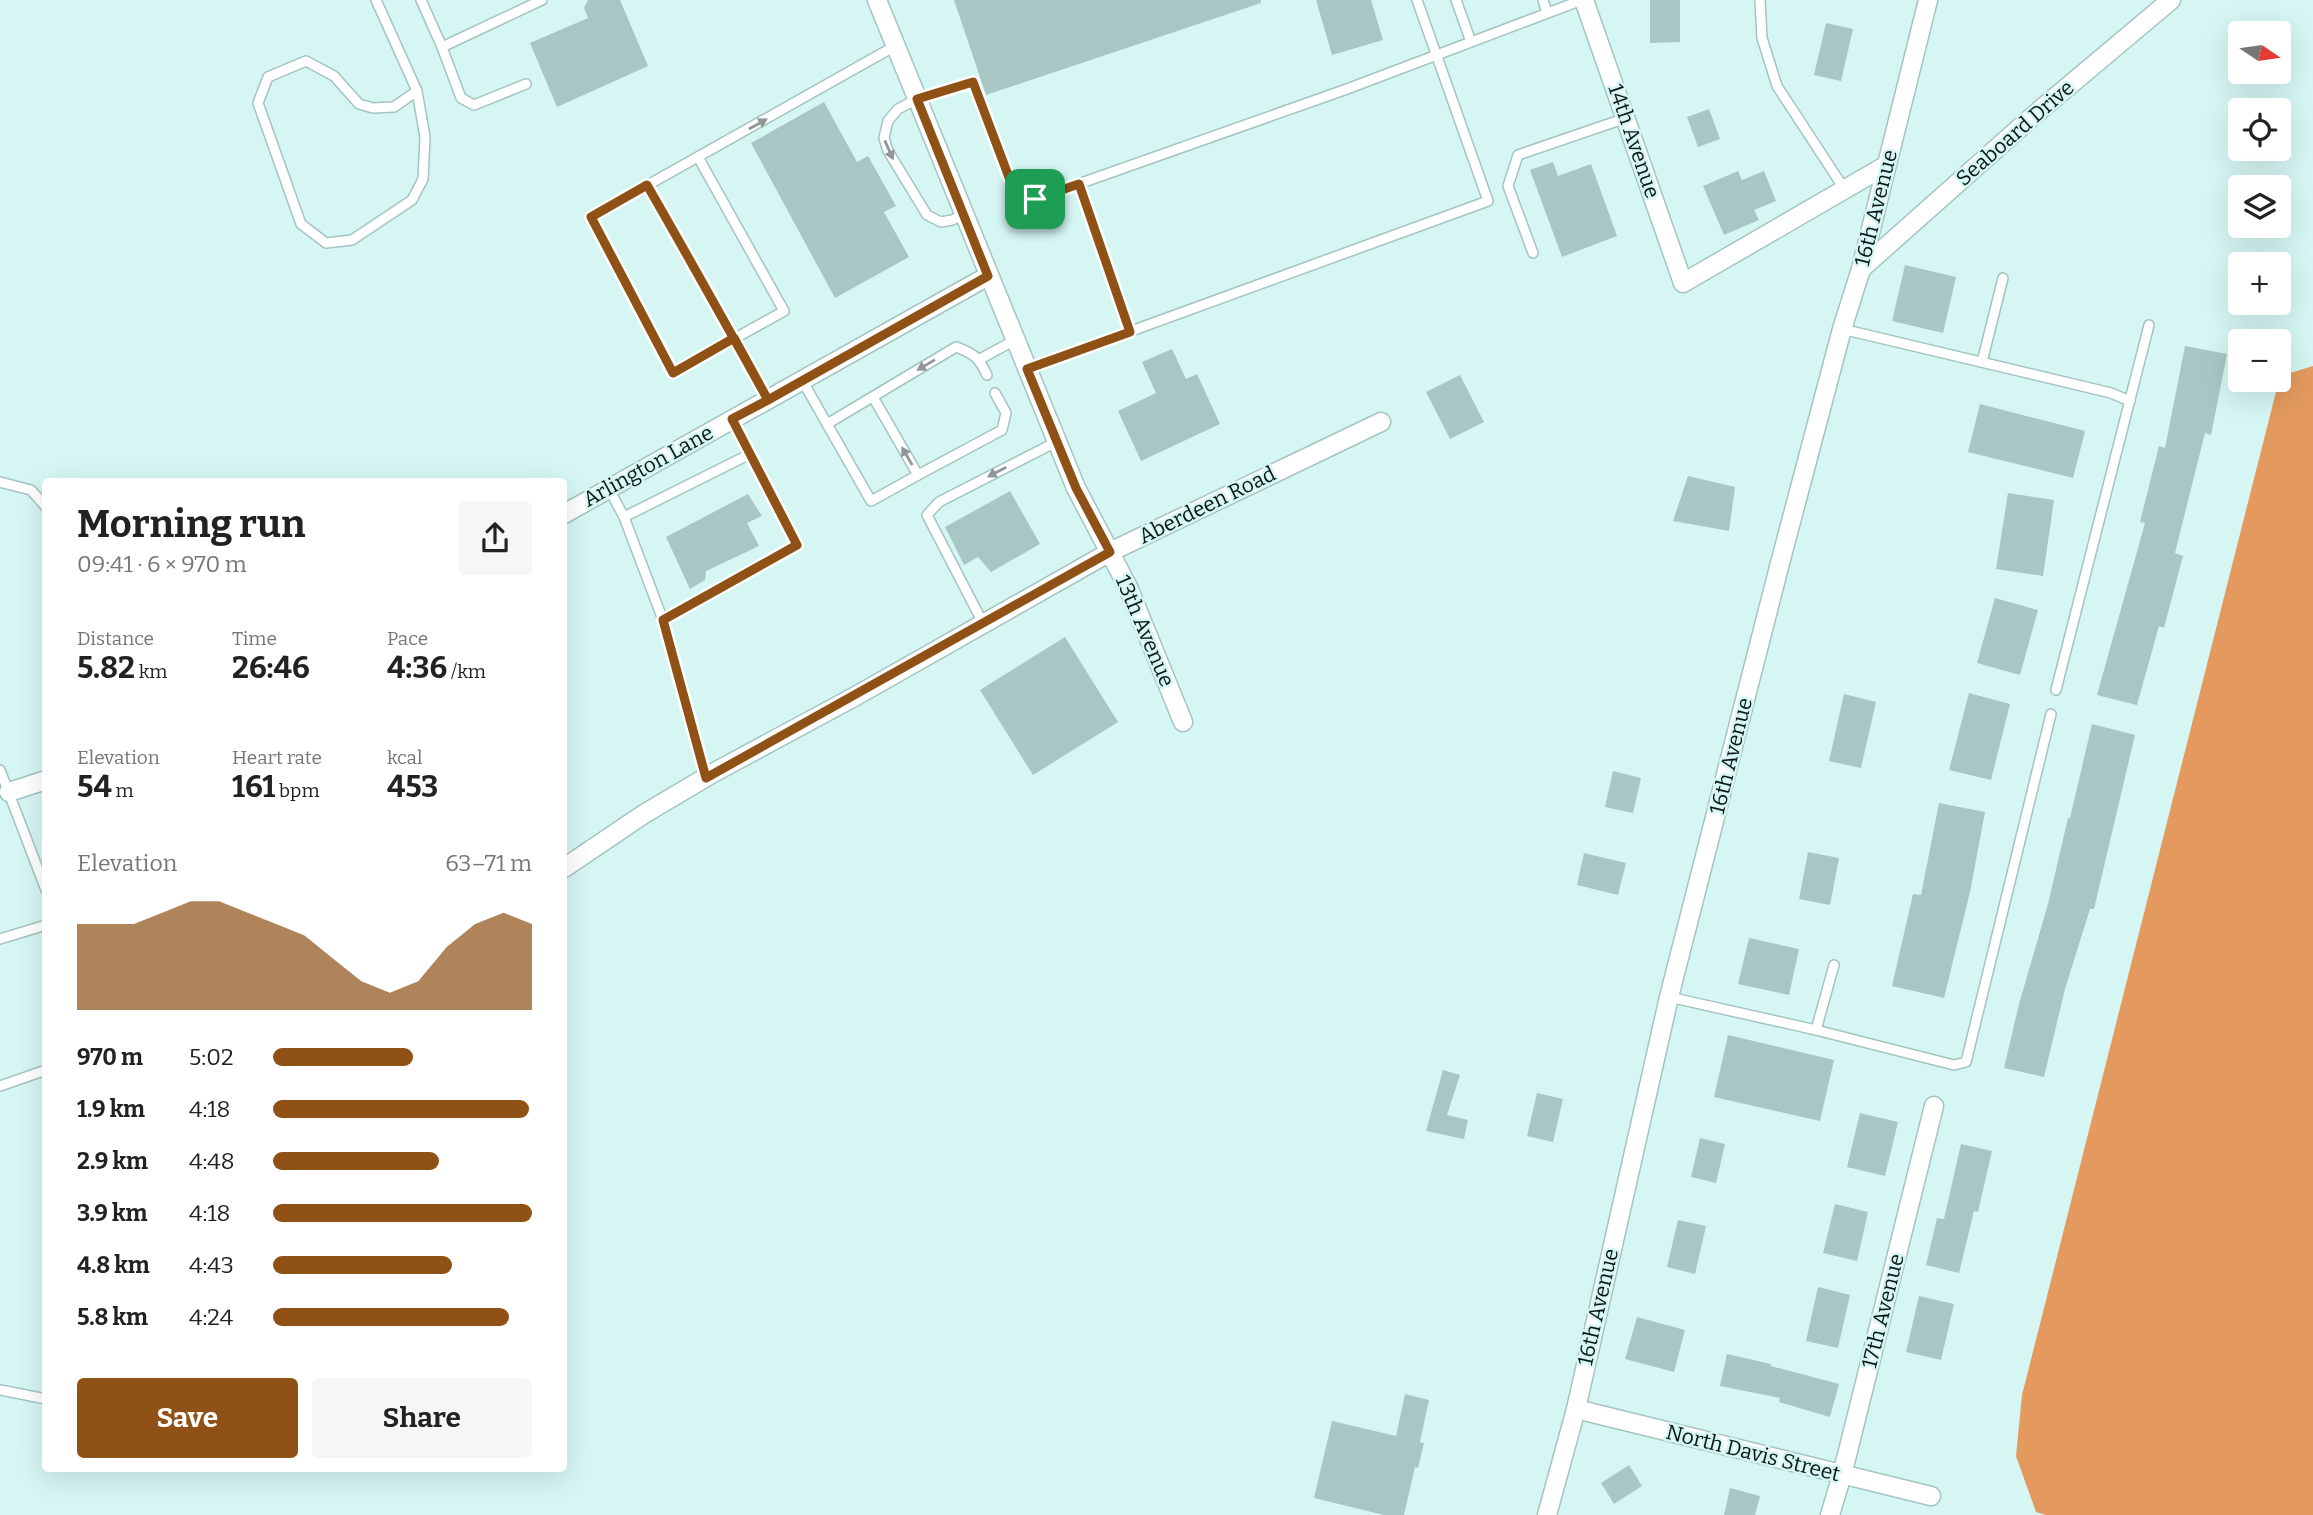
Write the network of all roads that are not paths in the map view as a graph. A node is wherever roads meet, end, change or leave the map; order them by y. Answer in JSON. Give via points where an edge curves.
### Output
{"nodes":[{"id":1,"x":376,"y":0,"type":"edge"},
{"id":2,"x":421,"y":0,"type":"edge"},
{"id":3,"x":542,"y":0,"type":"edge"},
{"id":4,"x":877,"y":0,"type":"edge"},
{"id":5,"x":1417,"y":0,"type":"edge"},
{"id":6,"x":1456,"y":0,"type":"edge"},
{"id":7,"x":1542,"y":0,"type":"edge"},
{"id":8,"x":1583,"y":0,"type":"edge"},
{"id":9,"x":1760,"y":0,"type":"edge"},
{"id":10,"x":1928,"y":0,"type":"edge"},
{"id":11,"x":2171,"y":0,"type":"edge"},
{"id":12,"x":1547,"y":13,"type":"junction"},
{"id":13,"x":1471,"y":42,"type":"junction"},
{"id":14,"x":895,"y":46,"type":"junction"},
{"id":15,"x":442,"y":47,"type":"junction"},
{"id":16,"x":1437,"y":55,"type":"junction"},
{"id":17,"x":526,"y":84,"type":"dead end"},
{"id":18,"x":417,"y":90,"type":"junction"},
{"id":19,"x":917,"y":99,"type":"junction"},
{"id":20,"x":1626,"y":118,"type":"junction"},
{"id":21,"x":698,"y":157,"type":"junction"},
{"id":22,"x":1885,"y":166,"type":"junction"},
{"id":23,"x":1079,"y":184,"type":"junction"},
{"id":24,"x":647,"y":185,"type":"junction"},
{"id":25,"x":1845,"y":190,"type":"junction"},
{"id":26,"x":965,"y":214,"type":"junction"},
{"id":27,"x":1533,"y":253,"type":"dead end"},
{"id":28,"x":1861,"y":269,"type":"junction"},
{"id":29,"x":988,"y":276,"type":"junction"},
{"id":30,"x":2003,"y":278,"type":"dead end"},
{"id":31,"x":2149,"y":325,"type":"dead end"},
{"id":32,"x":1842,"y":329,"type":"junction"},
{"id":33,"x":1130,"y":332,"type":"junction"},
{"id":34,"x":734,"y":338,"type":"junction"},
{"id":35,"x":1015,"y":340,"type":"junction"},
{"id":36,"x":980,"y":359,"type":"junction"},
{"id":37,"x":1982,"y":362,"type":"junction"},
{"id":38,"x":1027,"y":369,"type":"junction"},
{"id":39,"x":987,"y":375,"type":"dead end"},
{"id":40,"x":801,"y":380,"type":"junction"},
{"id":41,"x":995,"y":393,"type":"dead end"},
{"id":42,"x":873,"y":397,"type":"junction"},
{"id":43,"x":768,"y":400,"type":"junction"},
{"id":44,"x":2130,"y":401,"type":"junction"},
{"id":45,"x":732,"y":419,"type":"junction"},
{"id":46,"x":1381,"y":422,"type":"dead end"},
{"id":47,"x":827,"y":424,"type":"junction"},
{"id":48,"x":1058,"y":441,"type":"junction"},
{"id":49,"x":750,"y":454,"type":"junction"},
{"id":50,"x":918,"y":475,"type":"junction"},
{"id":51,"x":0,"y":482,"type":"edge"},
{"id":52,"x":609,"y":488,"type":"junction"},
{"id":53,"x":42,"y":502,"type":"edge"},
{"id":54,"x":567,"y":512,"type":"edge"},
{"id":55,"x":624,"y":517,"type":"junction"},
{"id":56,"x":1110,"y":552,"type":"junction"},
{"id":57,"x":663,"y":620,"type":"junction"},
{"id":58,"x":983,"y":623,"type":"junction"},
{"id":59,"x":2056,"y":690,"type":"dead end"},
{"id":60,"x":2051,"y":714,"type":"dead end"},
{"id":61,"x":1183,"y":722,"type":"dead end"},
{"id":62,"x":0,"y":771,"type":"edge"},
{"id":63,"x":706,"y":778,"type":"junction"},
{"id":64,"x":42,"y":781,"type":"edge"},
{"id":65,"x":4,"y":794,"type":"edge"},
{"id":66,"x":567,"y":866,"type":"edge"},
{"id":67,"x":42,"y":881,"type":"edge"},
{"id":68,"x":42,"y":926,"type":"edge"},
{"id":69,"x":0,"y":939,"type":"edge"},
{"id":70,"x":1834,"y":965,"type":"dead end"},
{"id":71,"x":1669,"y":997,"type":"junction"},
{"id":72,"x":1816,"y":1030,"type":"junction"},
{"id":73,"x":42,"y":1071,"type":"edge"},
{"id":74,"x":0,"y":1086,"type":"edge"},
{"id":75,"x":1934,"y":1106,"type":"dead end"},
{"id":76,"x":0,"y":1390,"type":"edge"},
{"id":77,"x":42,"y":1398,"type":"edge"},
{"id":78,"x":1576,"y":1409,"type":"junction"},
{"id":79,"x":1842,"y":1475,"type":"junction"},
{"id":80,"x":1931,"y":1496,"type":"dead end"},
{"id":81,"x":1548,"y":1515,"type":"edge"},
{"id":82,"x":1830,"y":1515,"type":"edge"}],
"edges":[{"from":1,"to":18,"type":"lane"},
{"from":2,"to":15,"type":"lane"},
{"from":3,"to":15,"type":"lane"},
{"from":4,"to":14,"type":"street","name":"13th Avenue"},
{"from":5,"to":16,"type":"lane"},
{"from":6,"to":13,"type":"lane"},
{"from":7,"to":12,"type":"lane"},
{"from":8,"to":12,"type":"lane"},
{"from":8,"to":20,"type":"street","name":"14th Avenue"},
{"from":9,"to":25,"type":"lane","via":[[1762,38],[1777,86]]},
{"from":10,"to":22,"type":"street","name":"16th Avenue"},
{"from":11,"to":28,"type":"street","name":"Seaboard Drive"},
{"from":12,"to":13,"type":"lane"},
{"from":13,"to":16,"type":"lane"},
{"from":14,"to":19,"type":"street","name":"13th Avenue"},
{"from":21,"to":14,"type":"lane","one_way":true},
{"from":15,"to":17,"type":"lane","via":[[461,98],[474,105]]},
{"from":16,"to":23,"type":"lane"},
{"from":16,"to":33,"type":"lane","via":[[1488,201]]},
{"from":18,"to":18,"type":"lane","via":[[425,137],[423,179],[412,200],[352,240],[326,243],[301,224],[258,103],[268,77],[306,61],[334,76],[359,104],[373,108],[394,107]]},
{"from":19,"to":23,"type":"lane","via":[[973,82],[1016,191],[1035,199]]},
{"from":19,"to":26,"type":"street","name":"13th Avenue"},
{"from":19,"to":26,"type":"lane","one_way":true,"via":[[898,109],[888,121],[884,138],[888,152],[926,215],[941,222]]},
{"from":20,"to":25,"type":"street","name":"14th Avenue","via":[[1683,283]]},
{"from":20,"to":27,"type":"lane","via":[[1518,155],[1508,186]]},
{"from":21,"to":24,"type":"lane"},
{"from":21,"to":34,"type":"lane","via":[[784,311]]},
{"from":22,"to":25,"type":"street"},
{"from":22,"to":28,"type":"street","name":"16th Avenue"},
{"from":23,"to":33,"type":"lane"},
{"from":24,"to":34,"type":"lane"},
{"from":24,"to":34,"type":"lane","via":[[591,217],[673,373]]},
{"from":26,"to":29,"type":"street","name":"13th Avenue"},
{"from":28,"to":32,"type":"street","name":"16th Avenue"},
{"from":29,"to":35,"type":"street","name":"13th Avenue"},
{"from":29,"to":40,"type":"street","name":"Arlington Lane"},
{"from":30,"to":37,"type":"lane"},
{"from":31,"to":44,"type":"lane"},
{"from":32,"to":37,"type":"lane"},
{"from":32,"to":71,"type":"street","name":"16th Avenue"},
{"from":33,"to":38,"type":"lane"},
{"from":34,"to":43,"type":"lane"},
{"from":35,"to":36,"type":"lane"},
{"from":35,"to":38,"type":"street","name":"13th Avenue"},
{"from":36,"to":39,"type":"lane"},
{"from":36,"to":42,"type":"lane","one_way":true,"via":[[956,347]]},
{"from":37,"to":44,"type":"lane"},
{"from":38,"to":48,"type":"street","name":"13th Avenue"},
{"from":40,"to":43,"type":"street","name":"Arlington Lane"},
{"from":40,"to":47,"type":"lane"},
{"from":41,"to":50,"type":"lane","via":[[1006,413],[1002,430]]},
{"from":42,"to":47,"type":"lane"},
{"from":50,"to":42,"type":"lane","one_way":true},
{"from":43,"to":45,"type":"street","name":"Arlington Lane"},
{"from":44,"to":59,"type":"lane"},
{"from":45,"to":49,"type":"lane"},
{"from":45,"to":52,"type":"street","name":"Arlington Lane"},
{"from":46,"to":56,"type":"street","name":"Aberdeen Road"},
{"from":47,"to":50,"type":"lane","via":[[871,500]]},
{"from":48,"to":56,"type":"street","name":"13th Avenue","via":[[1076,488]]},
{"from":48,"to":58,"type":"lane","one_way":true,"via":[[939,502],[927,516]]},
{"from":49,"to":55,"type":"lane"},
{"from":49,"to":57,"type":"lane","via":[[797,545]]},
{"from":51,"to":53,"type":"lane","via":[[31,490]]},
{"from":52,"to":54,"type":"street","name":"Arlington Lane"},
{"from":52,"to":55,"type":"lane"},
{"from":55,"to":57,"type":"lane"},
{"from":56,"to":58,"type":"street","name":"Aberdeen Road"},
{"from":56,"to":61,"type":"street","name":"13th Avenue"},
{"from":57,"to":63,"type":"lane"},
{"from":58,"to":63,"type":"street","name":"Aberdeen Road"},
{"from":60,"to":72,"type":"lane","via":[[1966,1062],[1954,1065]]},
{"from":62,"to":65,"type":"lane"},
{"from":63,"to":66,"type":"street","name":"Aberdeen Road"},
{"from":64,"to":65,"type":"street"},
{"from":65,"to":67,"type":"lane"},
{"from":68,"to":69,"type":"lane"},
{"from":70,"to":72,"type":"lane"},
{"from":71,"to":72,"type":"lane"},
{"from":71,"to":78,"type":"street","name":"16th Avenue"},
{"from":73,"to":74,"type":"lane"},
{"from":75,"to":79,"type":"street","name":"17th Avenue"},
{"from":76,"to":77,"type":"lane"},
{"from":78,"to":79,"type":"street","name":"North Davis Street"},
{"from":78,"to":81,"type":"street","name":"16th Avenue"},
{"from":79,"to":80,"type":"street","name":"North Davis Street"},
{"from":79,"to":82,"type":"street","name":"17th Avenue"}]}
